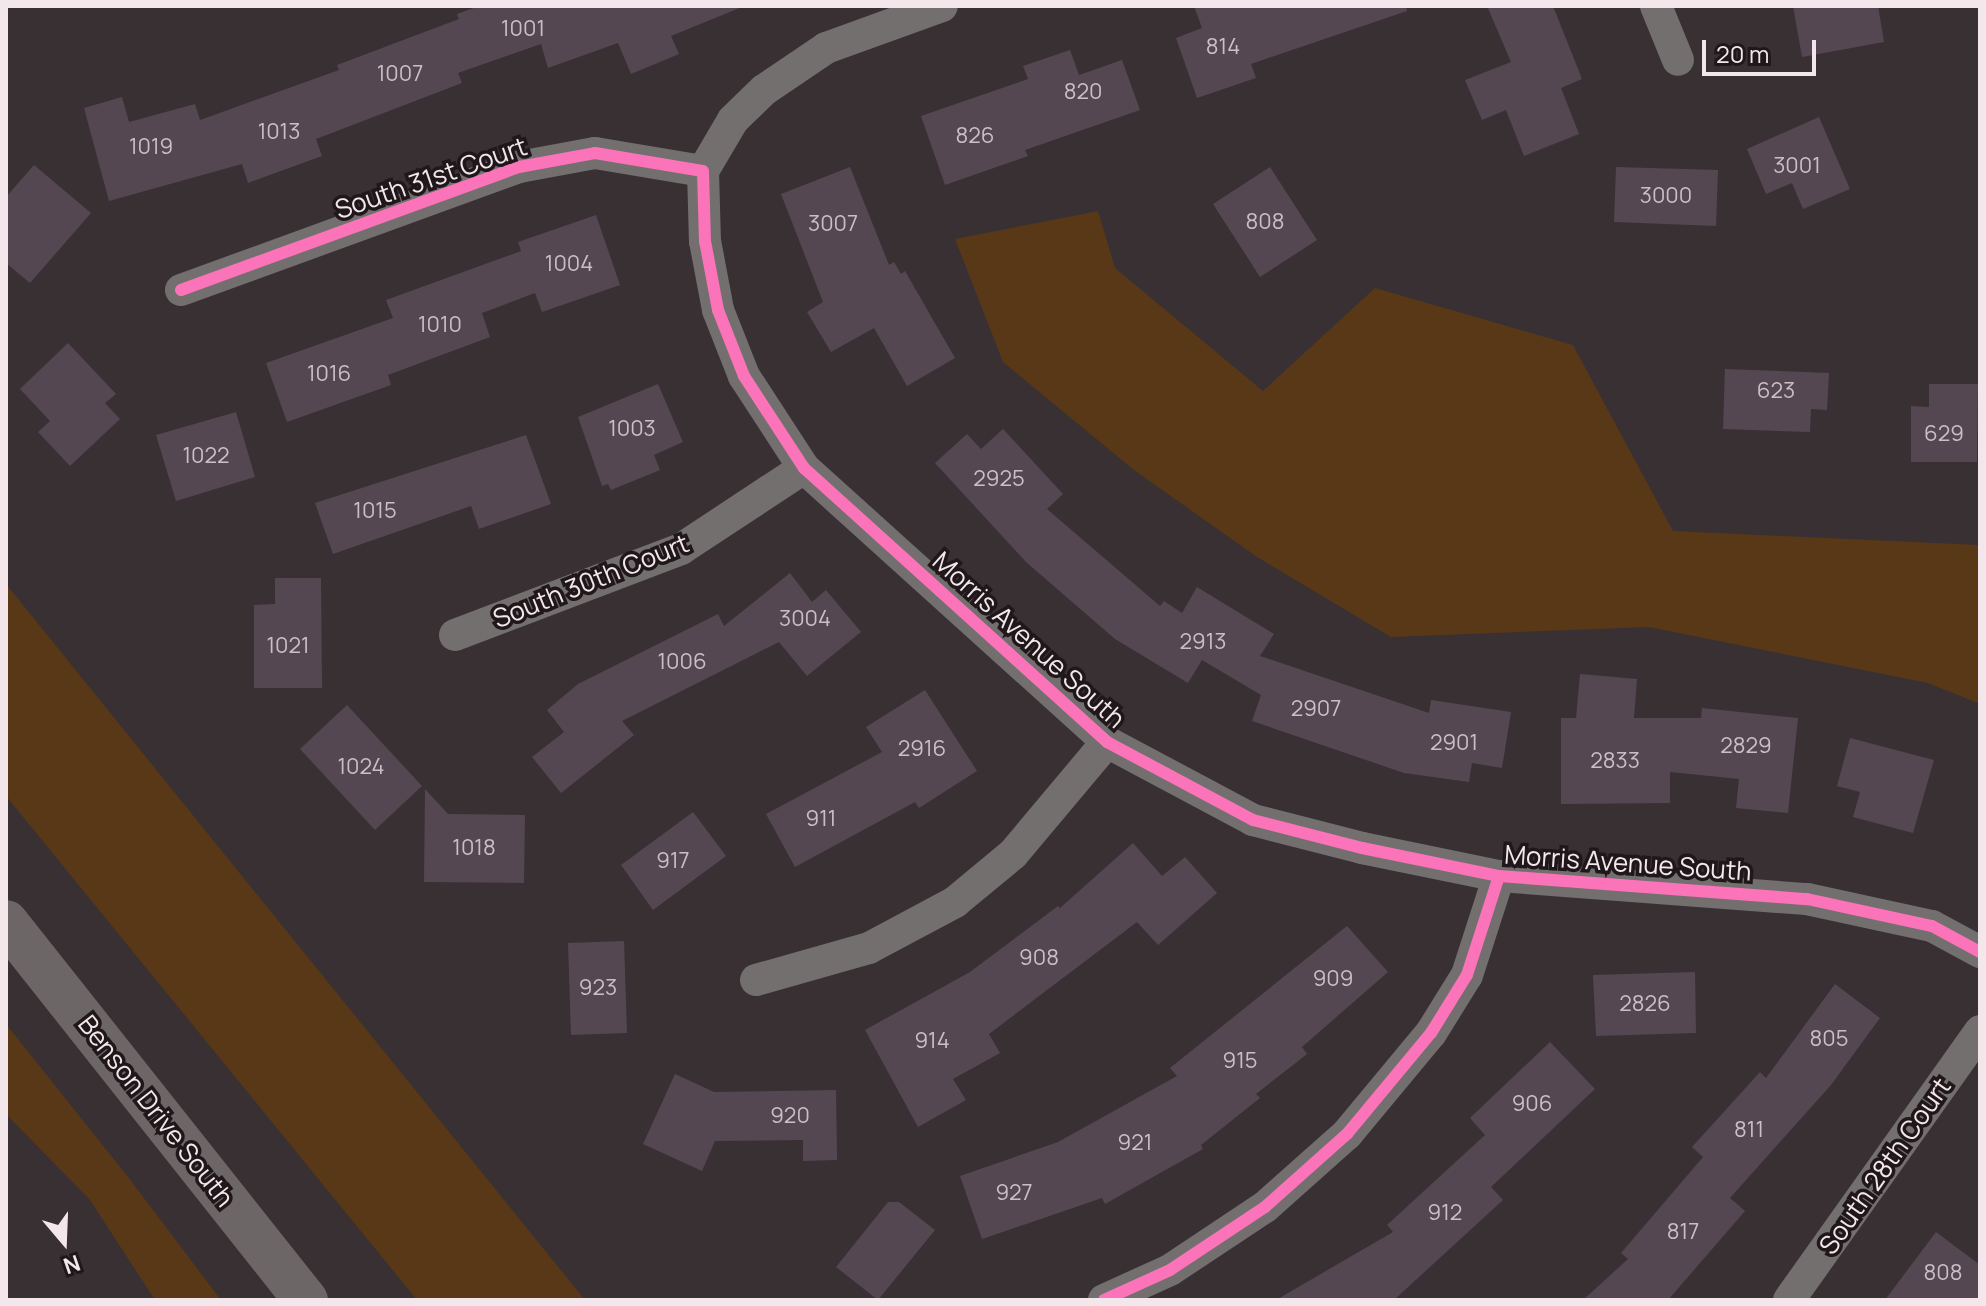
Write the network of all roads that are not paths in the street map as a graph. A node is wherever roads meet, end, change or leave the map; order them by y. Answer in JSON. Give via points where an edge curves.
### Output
{"nodes":[{"id":1,"x":942,"y":6,"type":"edge"},
{"id":2,"x":1656,"y":6,"type":"edge"},
{"id":3,"x":1678,"y":60,"type":"dead end"},
{"id":4,"x":703,"y":171,"type":"junction"},
{"id":5,"x":181,"y":290,"type":"dead end"},
{"id":6,"x":804,"y":468,"type":"junction"},
{"id":7,"x":455,"y":635,"type":"dead end"},
{"id":8,"x":1107,"y":742,"type":"junction"},
{"id":9,"x":1499,"y":876,"type":"junction"},
{"id":10,"x":6,"y":922,"type":"edge"},
{"id":11,"x":1980,"y":952,"type":"edge"},
{"id":12,"x":756,"y":980,"type":"dead end"},
{"id":13,"x":1980,"y":1031,"type":"edge"},
{"id":14,"x":306,"y":1300,"type":"edge"},
{"id":15,"x":1104,"y":1300,"type":"edge"},
{"id":16,"x":1789,"y":1300,"type":"edge"}],
"edges":[{"from":1,"to":4,"type":"street","via":[[826,48],[764,90],[733,120]]},
{"from":2,"to":3,"type":"street"},
{"from":4,"to":5,"type":"street","name":"South 31st Court","via":[[595,153],[519,167]]},
{"from":4,"to":6,"type":"street","name":"Morris Avenue South","via":[[705,241],[718,310],[744,376]]},
{"from":6,"to":7,"type":"street","name":"South 30th Court","via":[[681,549]]},
{"from":6,"to":8,"type":"street","name":"Morris Avenue South"},
{"from":8,"to":9,"type":"street","name":"Morris Avenue South","via":[[1253,820]]},
{"from":8,"to":12,"type":"street","via":[[1013,854],[955,902],[869,948]]},
{"from":9,"to":11,"type":"street","name":"Morris Avenue South","via":[[1807,899],[1932,926]]},
{"from":9,"to":15,"type":"street","via":[[1467,975],[1431,1033],[1347,1134],[1265,1207],[1170,1270]]},
{"from":10,"to":14,"type":"main road","name":"Benson Drive South"},
{"from":13,"to":16,"type":"street","name":"South 28th Court"}]}
